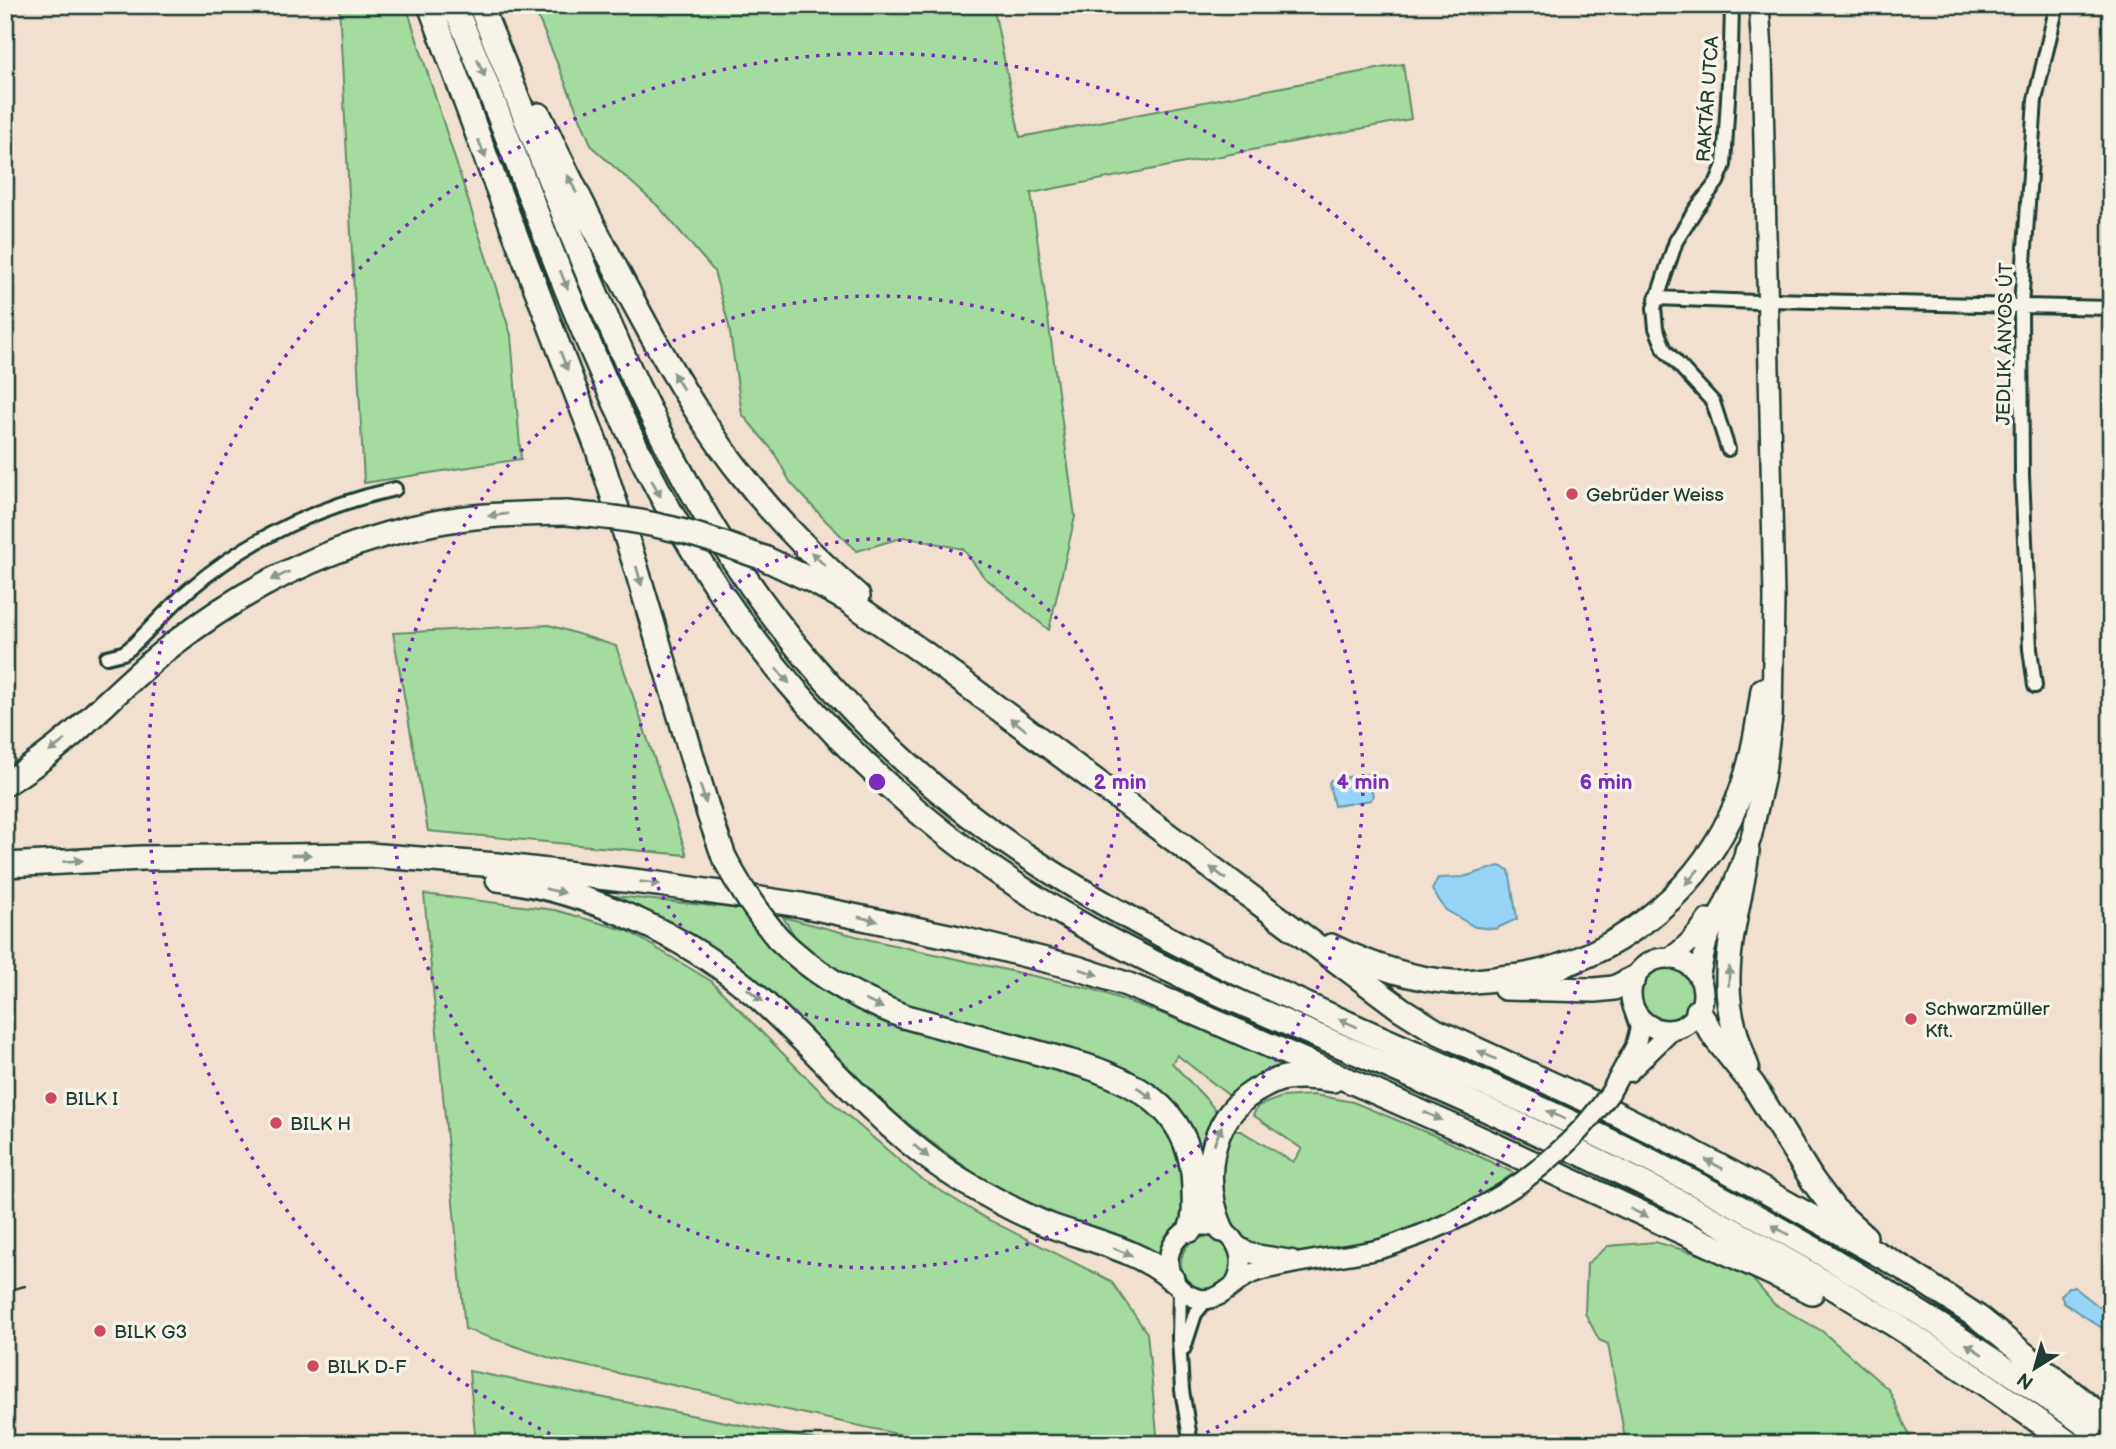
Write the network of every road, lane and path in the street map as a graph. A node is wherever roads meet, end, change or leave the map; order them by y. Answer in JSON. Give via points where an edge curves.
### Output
{"nodes":[{"id":1,"x":430,"y":5,"type":"edge"},
{"id":2,"x":454,"y":5,"type":"edge"},
{"id":3,"x":1732,"y":5,"type":"edge"},
{"id":4,"x":1758,"y":5,"type":"edge"},
{"id":5,"x":2057,"y":5,"type":"edge"},
{"id":6,"x":482,"y":11,"type":"edge"},
{"id":7,"x":1656,"y":298,"type":"junction"},
{"id":8,"x":1762,"y":301,"type":"junction"},
{"id":9,"x":2021,"y":307,"type":"junction"},
{"id":10,"x":2111,"y":309,"type":"edge"},
{"id":11,"x":1728,"y":449,"type":"dead end"},
{"id":12,"x":395,"y":489,"type":"dead end"},
{"id":13,"x":924,"y":653,"type":"junction"},
{"id":14,"x":107,"y":657,"type":"dead end"},
{"id":15,"x":2035,"y":686,"type":"dead end"},
{"id":16,"x":1763,"y":690,"type":"junction"},
{"id":17,"x":5,"y":784,"type":"edge"},
{"id":18,"x":1746,"y":851,"type":"junction"},
{"id":19,"x":368,"y":855,"type":"junction"},
{"id":20,"x":5,"y":865,"type":"edge"},
{"id":21,"x":1273,"y":915,"type":"junction"},
{"id":22,"x":1670,"y":957,"type":"junction"},
{"id":23,"x":1699,"y":978,"type":"junction"},
{"id":24,"x":1464,"y":982,"type":"junction"},
{"id":25,"x":1624,"y":983,"type":"junction"},
{"id":26,"x":1634,"y":1010,"type":"junction"},
{"id":27,"x":1698,"y":1011,"type":"junction"},
{"id":28,"x":1672,"y":1030,"type":"junction"},
{"id":29,"x":1753,"y":1085,"type":"junction"},
{"id":30,"x":1371,"y":1088,"type":"junction"},
{"id":31,"x":1610,"y":1093,"type":"junction"},
{"id":32,"x":1190,"y":1230,"type":"junction"},
{"id":33,"x":1230,"y":1238,"type":"junction"},
{"id":34,"x":1302,"y":1262,"type":"junction"},
{"id":35,"x":1903,"y":1268,"type":"junction"},
{"id":36,"x":1176,"y":1284,"type":"junction"},
{"id":37,"x":1234,"y":1285,"type":"junction"},
{"id":38,"x":1208,"y":1299,"type":"junction"},
{"id":39,"x":1886,"y":1320,"type":"junction"},
{"id":40,"x":1181,"y":1362,"type":"junction"},
{"id":41,"x":2111,"y":1424,"type":"edge"},
{"id":42,"x":2111,"y":1443,"type":"edge"},
{"id":43,"x":1191,"y":1444,"type":"edge"},
{"id":44,"x":2070,"y":1444,"type":"edge"}],
"edges":[{"from":1,"to":32,"type":"highway","one_way":true,"bridge":true,"via":[[597,447],[709,814],[738,884],[756,912],[796,956],[874,1005],[1083,1065],[1144,1091],[1172,1119],[1191,1158],[1195,1218]]},
{"from":2,"to":39,"type":"highway","one_way":true,"via":[[598,365],[656,489],[691,550],[765,654],[888,784],[995,870],[1138,955],[1596,1160],[1727,1227]]},
{"from":3,"to":7,"type":"street","name":"RAKTÁR UTCA","via":[[1724,165],[1676,241]]},
{"from":4,"to":8,"type":"main road"},
{"from":5,"to":9,"type":"street","name":"JEDLIK ÁNYOS ÚT","via":[[2035,100]]},
{"from":13,"to":6,"type":"highway","one_way":true,"via":[[802,543],[721,446],[628,293],[525,85]]},
{"from":42,"to":6,"type":"highway","one_way":true,"via":[[2010,1372],[1796,1238],[1604,1138],[1259,982],[1126,915],[1020,851],[935,788],[831,685],[777,621],[716,532],[624,354]]},
{"from":7,"to":8,"type":"street"},
{"from":7,"to":11,"type":"street","name":"RAKTÁR UTCA","via":[[1656,328],[1665,350],[1713,402]]},
{"from":8,"to":9,"type":"street"},
{"from":8,"to":16,"type":"main road"},
{"from":8,"to":18,"type":"main road","via":[[1772,509],[1774,689],[1764,780]]},
{"from":9,"to":10,"type":"street"},
{"from":9,"to":15,"type":"street","name":"JEDLIK ÁNYOS ÚT","via":[[2022,475]]},
{"from":12,"to":14,"type":"street","via":[[336,505],[260,540],[192,588],[129,649]]},
{"from":13,"to":17,"type":"highway","one_way":true,"bridge":true,"via":[[811,580],[764,558],[663,526],[566,513],[434,523],[364,541],[302,565],[237,599],[171,646],[70,736]]},
{"from":21,"to":13,"type":"highway","one_way":true},
{"from":16,"to":22,"type":"main road","via":[[1761,753],[1740,846],[1712,913],[1683,950]]},
{"from":16,"to":24,"type":"highway","one_way":true,"via":[[1755,746],[1741,795],[1718,841],[1691,879],[1648,918],[1579,959],[1527,975]]},
{"from":18,"to":23,"type":"main road","via":[[1707,941]]},
{"from":29,"to":18,"type":"highway","one_way":true,"via":[[1732,1021],[1728,984]]},
{"from":20,"to":19,"type":"highway","one_way":true},
{"from":19,"to":30,"type":"highway","one_way":true,"via":[[707,891],[801,905],[958,938],[1126,984]]},
{"from":19,"to":36,"type":"highway","one_way":true,"via":[[565,894],[660,932],[758,998],[927,1157],[966,1183],[1048,1225],[1160,1267]]},
{"from":21,"to":24,"type":"highway","via":[[1363,961],[1426,979]]},
{"from":35,"to":21,"type":"highway","one_way":true,"via":[[1673,1142],[1436,1031]]},
{"from":22,"to":23,"type":"main road","via":[[1687,964]]},
{"from":22,"to":25,"type":"main road","via":[[1652,960]]},
{"from":23,"to":27,"type":"main road","via":[[1703,995]]},
{"from":24,"to":25,"type":"highway","via":[[1515,989],[1595,990]]},
{"from":25,"to":26,"type":"main road","via":[[1630,989]]},
{"from":26,"to":28,"type":"main road","via":[[1650,1026]]},
{"from":26,"to":31,"type":"street","via":[[1640,1028],[1635,1047]]},
{"from":27,"to":28,"type":"main road","via":[[1692,1020]]},
{"from":27,"to":29,"type":"highway"},
{"from":28,"to":31,"type":"street"},
{"from":29,"to":35,"type":"highway","via":[[1834,1209]]},
{"from":33,"to":30,"type":"highway","one_way":true,"via":[[1212,1202],[1211,1177],[1214,1146],[1234,1108],[1267,1084],[1283,1079],[1316,1077]]},
{"from":30,"to":39,"type":"highway","one_way":true,"via":[[1843,1307]]},
{"from":31,"to":34,"type":"street","bridge":true,"via":[[1564,1148],[1482,1208],[1379,1250]]},
{"from":32,"to":33,"type":"street","via":[[1208,1226]]},
{"from":32,"to":36,"type":"street","via":[[1178,1237],[1170,1251],[1169,1269]]},
{"from":33,"to":34,"type":"street","via":[[1249,1253]]},
{"from":33,"to":37,"type":"street","via":[[1242,1264]]},
{"from":34,"to":37,"type":"street","via":[[1253,1273]]},
{"from":35,"to":41,"type":"highway","via":[[1979,1318]]},
{"from":36,"to":38,"type":"street","via":[[1193,1297]]},
{"from":36,"to":40,"type":"street"},
{"from":37,"to":38,"type":"street"},
{"from":38,"to":40,"type":"street","via":[[1195,1314]]},
{"from":39,"to":44,"type":"highway"},
{"from":40,"to":43,"type":"street"}]}
